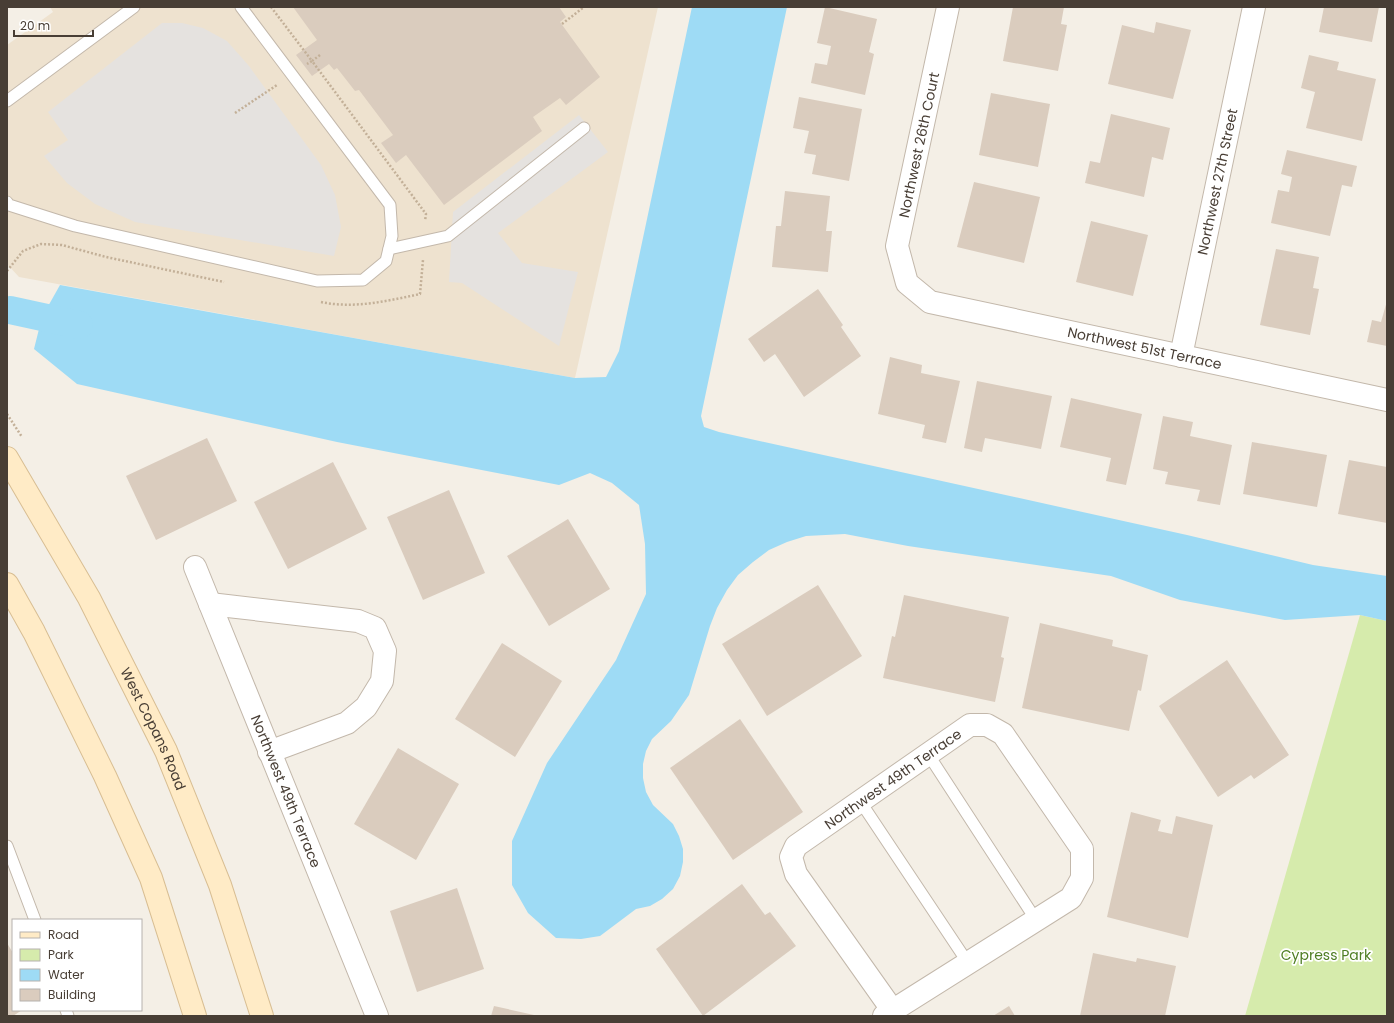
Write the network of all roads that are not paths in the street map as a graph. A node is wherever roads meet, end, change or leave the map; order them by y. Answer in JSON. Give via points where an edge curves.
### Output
{"nodes":[{"id":1,"x":134,"y":7,"type":"edge"},
{"id":2,"x":241,"y":7,"type":"edge"},
{"id":3,"x":948,"y":7,"type":"edge"},
{"id":4,"x":1254,"y":7,"type":"edge"},
{"id":5,"x":7,"y":101,"type":"edge"},
{"id":6,"x":584,"y":128,"type":"dead end"},
{"id":7,"x":8,"y":205,"type":"edge"},
{"id":8,"x":389,"y":249,"type":"junction"},
{"id":9,"x":907,"y":283,"type":"joint"},
{"id":10,"x":1181,"y":356,"type":"junction"},
{"id":11,"x":1387,"y":400,"type":"edge"},
{"id":12,"x":7,"y":458,"type":"edge"},
{"id":13,"x":195,"y":567,"type":"dead end"},
{"id":14,"x":7,"y":584,"type":"edge"},
{"id":15,"x":210,"y":604,"type":"junction"},
{"id":16,"x":269,"y":752,"type":"junction"},
{"id":17,"x":928,"y":754,"type":"junction"},
{"id":18,"x":860,"y":801,"type":"junction"},
{"id":19,"x":7,"y":846,"type":"edge"},
{"id":20,"x":35,"y":919,"type":"edge"},
{"id":21,"x":1036,"y":920,"type":"junction"},
{"id":22,"x":968,"y":963,"type":"junction"},
{"id":23,"x":888,"y":1013,"type":"edge"},
{"id":24,"x":195,"y":1016,"type":"edge"},
{"id":25,"x":262,"y":1016,"type":"edge"},
{"id":26,"x":377,"y":1016,"type":"edge"}],
"edges":[{"from":1,"to":5,"type":"lane"},
{"from":2,"to":8,"type":"lane","via":[[390,205],[392,236]]},
{"from":3,"to":9,"type":"street","name":"Northwest 26th Court","via":[[897,246]]},
{"from":4,"to":10,"type":"street","name":"Northwest 27th Street"},
{"from":6,"to":8,"type":"lane","via":[[448,236]]},
{"from":7,"to":8,"type":"lane","via":[[75,226],[317,281],[363,280],[386,261]]},
{"from":9,"to":10,"type":"street","name":"Northwest 51st Terrace","via":[[930,302]]},
{"from":10,"to":11,"type":"street","name":"Northwest 51st Terrace"},
{"from":12,"to":25,"type":"main road","name":"West Copans Road","via":[[89,598],[166,751],[220,885]]},
{"from":13,"to":15,"type":"street","name":"Northwest 49th Terrace"},
{"from":14,"to":24,"type":"main road","via":[[34,632],[105,776],[151,878]]},
{"from":15,"to":16,"type":"street","name":"Northwest 49th Terrace"},
{"from":15,"to":16,"type":"street","via":[[358,621],[375,628],[385,651],[382,681],[366,707],[347,723]]},
{"from":16,"to":26,"type":"street","name":"Northwest 49th Terrace"},
{"from":17,"to":18,"type":"street","name":"Northwest 49th Terrace"},
{"from":17,"to":21,"type":"lane"},
{"from":17,"to":21,"type":"street","name":"Northwest 49th Terrace","via":[[970,725],[987,725],[1003,734],[1082,849],[1082,878],[1071,898]]},
{"from":18,"to":22,"type":"lane"},
{"from":18,"to":23,"type":"street","name":"Northwest 49th Terrace","via":[[796,846],[791,857],[796,874]]},
{"from":19,"to":20,"type":"lane"},
{"from":21,"to":22,"type":"street","name":"Northwest 49th Terrace"},
{"from":22,"to":23,"type":"street","name":"Northwest 49th Terrace"}]}
